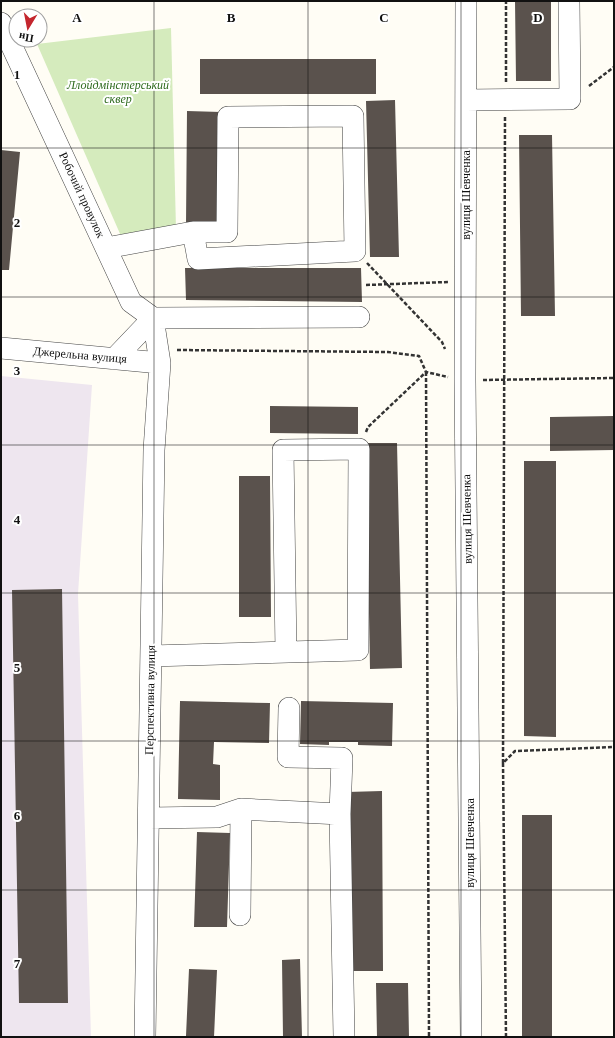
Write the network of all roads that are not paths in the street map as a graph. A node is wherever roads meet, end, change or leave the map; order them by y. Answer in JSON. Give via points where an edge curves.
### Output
{"nodes":[{"id":1,"x":466,"y":1,"type":"edge"},
{"id":2,"x":570,"y":1,"type":"edge"},
{"id":3,"x":1,"y":23,"type":"edge"},
{"id":4,"x":466,"y":100,"type":"junction"},
{"id":5,"x":193,"y":232,"type":"junction"},
{"id":6,"x":106,"y":248,"type":"junction"},
{"id":7,"x":359,"y":317,"type":"dead end"},
{"id":8,"x":153,"y":318,"type":"junction"},
{"id":9,"x":1,"y":348,"type":"edge"},
{"id":10,"x":159,"y":357,"type":"junction"},
{"id":11,"x":114,"y":359,"type":"junction"},
{"id":12,"x":286,"y":652,"type":"junction"},
{"id":13,"x":151,"y":656,"type":"junction"},
{"id":14,"x":289,"y":708,"type":"dead end"},
{"id":15,"x":242,"y":809,"type":"junction"},
{"id":16,"x":340,"y":814,"type":"junction"},
{"id":17,"x":148,"y":818,"type":"junction"},
{"id":18,"x":240,"y":915,"type":"dead end"},
{"id":19,"x":145,"y":1037,"type":"edge"},
{"id":20,"x":344,"y":1037,"type":"edge"},
{"id":21,"x":471,"y":1037,"type":"edge"}],
"edges":[{"from":1,"to":4,"type":"street","name":"вулиця Шевченка"},
{"from":2,"to":4,"type":"street","via":[[570,99]]},
{"from":3,"to":6,"type":"street","name":"Робочий провулок"},
{"from":4,"to":21,"type":"street","name":"вулиця Шевченка","via":[[465,380]]},
{"from":5,"to":5,"type":"street","via":[[227,232],[228,117],[353,116],[355,251],[198,259]]},
{"from":5,"to":6,"type":"street"},
{"from":6,"to":8,"type":"street","name":"Робочий провулок","via":[[132,302]]},
{"from":7,"to":8,"type":"street"},
{"from":8,"to":10,"type":"street"},
{"from":8,"to":11,"type":"street"},
{"from":9,"to":11,"type":"street","name":"Джерельна вулиця"},
{"from":10,"to":11,"type":"street","name":"Джерельна вулиця"},
{"from":10,"to":13,"type":"street","name":"Перспективна вулиця","via":[[154,450]]},
{"from":12,"to":12,"type":"street","via":[[358,650],[359,449],[283,450]]},
{"from":12,"to":13,"type":"street"},
{"from":13,"to":17,"type":"street","name":"Перспективна вулиця"},
{"from":14,"to":16,"type":"street","via":[[288,756],[342,758]]},
{"from":15,"to":16,"type":"street"},
{"from":15,"to":17,"type":"street","via":[[217,817]]},
{"from":15,"to":18,"type":"street"},
{"from":16,"to":20,"type":"street"},
{"from":17,"to":19,"type":"street","name":"Перспективна вулиця"}]}
